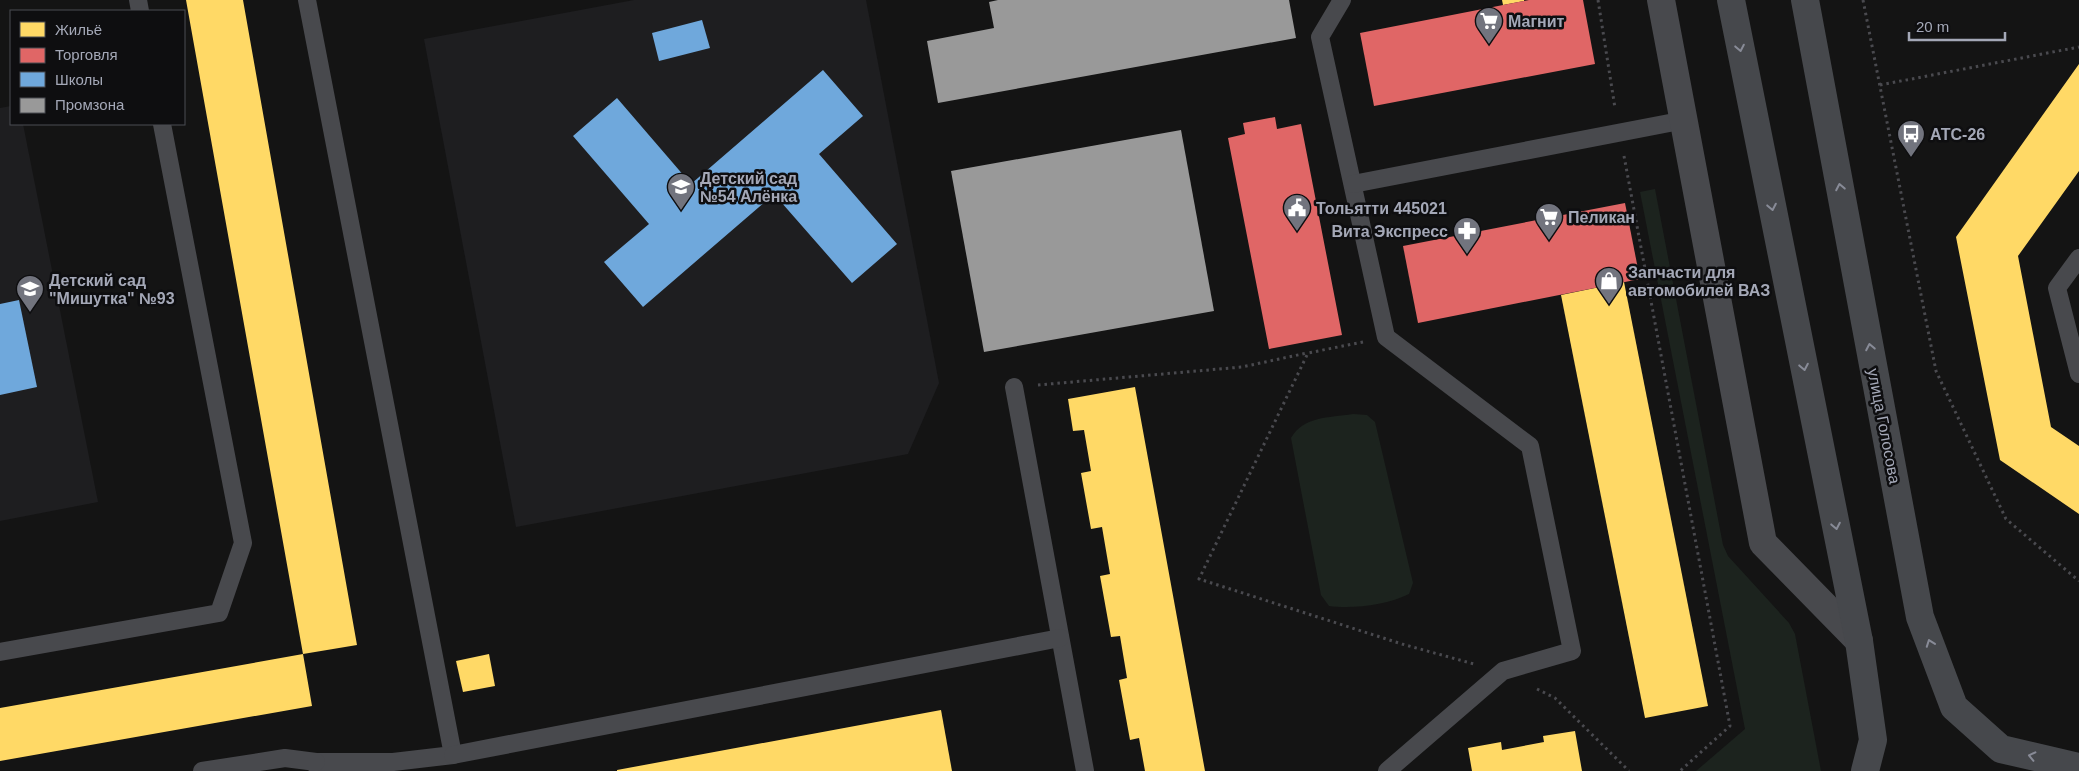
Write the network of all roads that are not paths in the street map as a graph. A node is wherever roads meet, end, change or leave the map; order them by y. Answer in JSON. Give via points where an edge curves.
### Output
{"nodes":[{"id":1,"x":307,"y":0,"type":"edge"},
{"id":2,"x":1342,"y":0,"type":"edge"},
{"id":3,"x":1662,"y":0,"type":"edge"},
{"id":4,"x":1731,"y":0,"type":"edge"},
{"id":5,"x":1805,"y":0,"type":"edge"},
{"id":6,"x":1685,"y":120,"type":"junction"},
{"id":7,"x":162,"y":125,"type":"edge"},
{"id":8,"x":1353,"y":184,"type":"junction"},
{"id":9,"x":2079,"y":258,"type":"edge"},
{"id":10,"x":2079,"y":374,"type":"edge"},
{"id":11,"x":1014,"y":387,"type":"road end"},
{"id":12,"x":1060,"y":638,"type":"junction"},
{"id":13,"x":1859,"y":641,"type":"junction"},
{"id":14,"x":0,"y":652,"type":"edge"},
{"id":15,"x":453,"y":755,"type":"junction"},
{"id":16,"x":317,"y":766,"type":"edge"},
{"id":17,"x":2079,"y":767,"type":"edge"},
{"id":18,"x":202,"y":771,"type":"edge"},
{"id":19,"x":1085,"y":771,"type":"edge"},
{"id":20,"x":1387,"y":771,"type":"edge"},
{"id":21,"x":1866,"y":771,"type":"edge"}],
"edges":[{"from":1,"to":15,"type":"lane"},
{"from":2,"to":8,"type":"lane","via":[[1320,37]]},
{"from":3,"to":6,"type":"street"},
{"from":4,"to":13,"type":"main road","one_way":true},
{"from":17,"to":5,"type":"main road","name":"улица Голосова","one_way":true,"via":[[2001,749],[1954,707],[1920,617]]},
{"from":6,"to":8,"type":"lane"},
{"from":6,"to":13,"type":"street","via":[[1763,544]]},
{"from":7,"to":14,"type":"lane","via":[[243,544],[219,613]]},
{"from":8,"to":20,"type":"lane","via":[[1386,337],[1530,446],[1572,651],[1502,671]]},
{"from":9,"to":10,"type":"lane","via":[[2057,288]]},
{"from":11,"to":12,"type":"lane"},
{"from":12,"to":15,"type":"lane"},
{"from":12,"to":19,"type":"lane"},
{"from":13,"to":21,"type":"main road","via":[[1873,740]]},
{"from":15,"to":16,"type":"lane"},
{"from":16,"to":18,"type":"lane","via":[[286,758]]}]}
